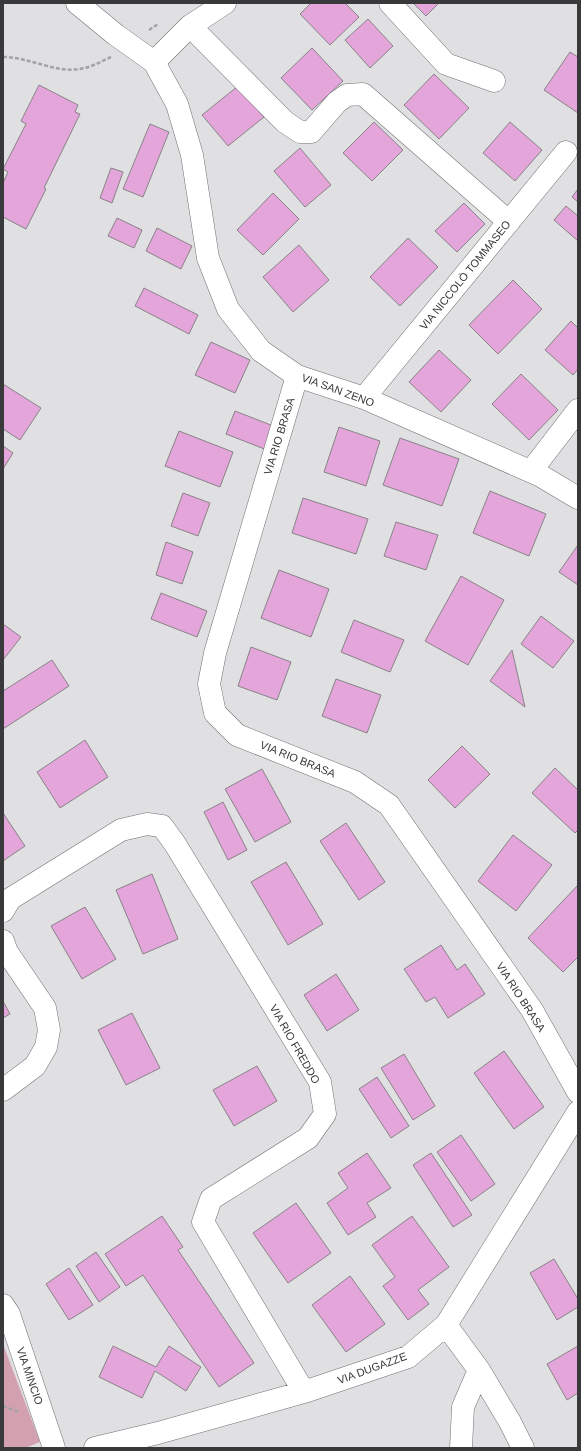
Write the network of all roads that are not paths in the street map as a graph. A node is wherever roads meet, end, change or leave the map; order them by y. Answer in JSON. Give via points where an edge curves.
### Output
{"nodes":[{"id":1,"x":77,"y":3,"type":"edge"},
{"id":2,"x":225,"y":3,"type":"edge"},
{"id":3,"x":390,"y":3,"type":"edge"},
{"id":4,"x":190,"y":26,"type":"junction"},
{"id":5,"x":154,"y":62,"type":"junction"},
{"id":6,"x":494,"y":81,"type":"dead end"},
{"id":7,"x":566,"y":152,"type":"dead end"},
{"id":8,"x":509,"y":222,"type":"junction"},
{"id":9,"x":297,"y":376,"type":"junction"},
{"id":10,"x":364,"y":398,"type":"junction"},
{"id":11,"x":578,"y":410,"type":"edge"},
{"id":12,"x":531,"y":471,"type":"junction"},
{"id":13,"x":578,"y":498,"type":"edge"},
{"id":14,"x":3,"y":911,"type":"edge"},
{"id":15,"x":3,"y":941,"type":"edge"},
{"id":16,"x":3,"y":1090,"type":"edge"},
{"id":17,"x":578,"y":1092,"type":"edge"},
{"id":18,"x":578,"y":1112,"type":"edge"},
{"id":19,"x":3,"y":1305,"type":"edge"},
{"id":20,"x":446,"y":1325,"type":"junction"},
{"id":21,"x":479,"y":1370,"type":"junction"},
{"id":22,"x":304,"y":1392,"type":"junction"},
{"id":23,"x":54,"y":1448,"type":"edge"},
{"id":24,"x":95,"y":1448,"type":"edge"},
{"id":25,"x":462,"y":1448,"type":"edge"},
{"id":26,"x":523,"y":1448,"type":"edge"}],
"edges":[{"from":1,"to":5,"type":"street"},
{"from":2,"to":4,"type":"street"},
{"from":3,"to":6,"type":"street","via":[[446,64]]},
{"from":4,"to":5,"type":"street"},
{"from":4,"to":8,"type":"street","via":[[285,122],[300,132],[311,132],[347,94],[363,94]]},
{"from":5,"to":9,"type":"street","name":"VIA SAN ZENO","via":[[177,104],[192,155],[208,258],[228,309],[261,351]]},
{"from":7,"to":8,"type":"street","name":"VIA NICCOLÒ TOMMASEO"},
{"from":8,"to":10,"type":"street","name":"VIA NICCOLÒ TOMMASEO"},
{"from":9,"to":10,"type":"street","name":"VIA SAN ZENO"},
{"from":9,"to":17,"type":"street","name":"VIA RIO BRASA","via":[[215,653],[209,684],[214,713],[237,735],[355,782],[389,805],[532,1010]]},
{"from":10,"to":12,"type":"street","name":"VIA SAN ZENO"},
{"from":11,"to":12,"type":"street"},
{"from":12,"to":13,"type":"street","name":"VIA SAN ZENO"},
{"from":14,"to":22,"type":"street","name":"VIA RIO FREDDO","via":[[10,900],[121,830],[147,824],[162,826],[175,844],[320,1082],[325,1114],[308,1138],[211,1199],[203,1222]]},
{"from":15,"to":16,"type":"street","via":[[7,952],[46,1008],[49,1030],[46,1046],[35,1066]]},
{"from":18,"to":20,"type":"street","name":"VIA DUGAZZE"},
{"from":19,"to":23,"type":"street","name":"VIA MINCIO","via":[[9,1314]]},
{"from":20,"to":21,"type":"street"},
{"from":20,"to":22,"type":"street","name":"VIA DUGAZZE","via":[[408,1357]]},
{"from":21,"to":25,"type":"street","via":[[463,1407]]},
{"from":21,"to":26,"type":"street"},
{"from":22,"to":24,"type":"street","name":"VIA DUGAZZE"}]}
